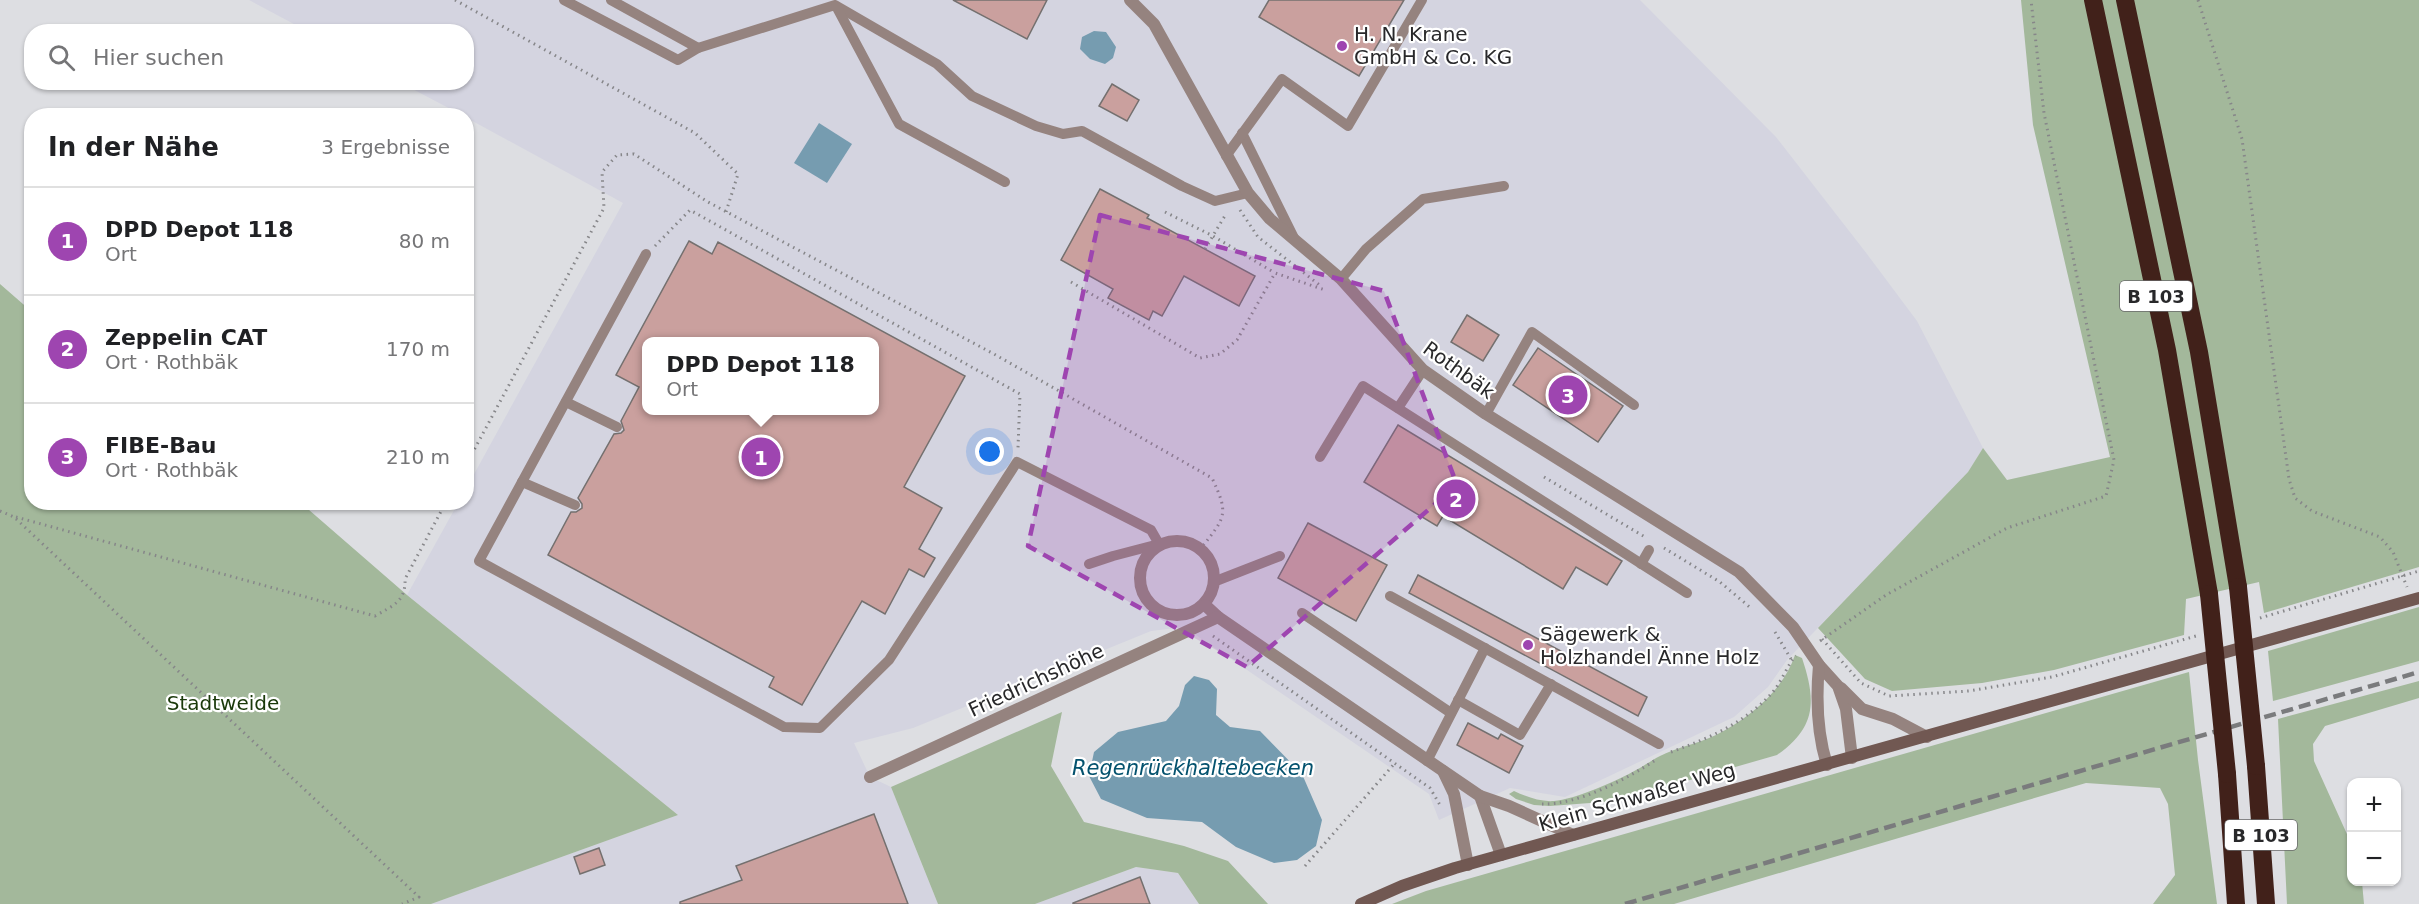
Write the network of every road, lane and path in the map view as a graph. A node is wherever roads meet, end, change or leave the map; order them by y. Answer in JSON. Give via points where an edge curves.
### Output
{"nodes":[{"id":1,"x":455,"y":0,"type":"edge"},
{"id":2,"x":564,"y":0,"type":"edge"},
{"id":3,"x":611,"y":0,"type":"edge"},
{"id":4,"x":1130,"y":0,"type":"edge"},
{"id":5,"x":1422,"y":0,"type":"edge"},
{"id":6,"x":2031,"y":0,"type":"edge"},
{"id":7,"x":2093,"y":0,"type":"edge"},
{"id":8,"x":2124,"y":0,"type":"edge"},
{"id":9,"x":2198,"y":0,"type":"edge"},
{"id":10,"x":831,"y":2,"type":"edge"},
{"id":11,"x":698,"y":48,"type":"junction"},
{"id":12,"x":1242,"y":133,"type":"junction"},
{"id":13,"x":1226,"y":156,"type":"junction"},
{"id":14,"x":1005,"y":182,"type":"dead end"},
{"id":15,"x":1504,"y":186,"type":"dead end"},
{"id":16,"x":1242,"y":195,"type":"junction"},
{"id":17,"x":726,"y":212,"type":"junction"},
{"id":18,"x":1165,"y":212,"type":"dead end"},
{"id":19,"x":1213,"y":236,"type":"junction"},
{"id":20,"x":1297,"y":243,"type":"junction"},
{"id":21,"x":1204,"y":249,"type":"dead end"},
{"id":22,"x":646,"y":254,"type":"joint"},
{"id":23,"x":1275,"y":273,"type":"junction"},
{"id":24,"x":1341,"y":279,"type":"junction"},
{"id":25,"x":1071,"y":282,"type":"dead end"},
{"id":26,"x":1423,"y":370,"type":"junction"},
{"id":27,"x":566,"y":402,"type":"junction"},
{"id":28,"x":1634,"y":405,"type":"dead end"},
{"id":29,"x":1398,"y":408,"type":"junction"},
{"id":30,"x":1486,"y":414,"type":"junction"},
{"id":31,"x":617,"y":427,"type":"dead end"},
{"id":32,"x":474,"y":450,"type":"edge"},
{"id":33,"x":1320,"y":457,"type":"dead end"},
{"id":34,"x":1017,"y":462,"type":"junction"},
{"id":35,"x":1544,"y":477,"type":"dead end"},
{"id":36,"x":522,"y":482,"type":"junction"},
{"id":37,"x":575,"y":505,"type":"dead end"},
{"id":38,"x":442,"y":510,"type":"edge"},
{"id":39,"x":0,"y":511,"type":"edge"},
{"id":40,"x":14,"y":517,"type":"junction"},
{"id":41,"x":1159,"y":544,"type":"junction"},
{"id":42,"x":1201,"y":548,"type":"junction"},
{"id":43,"x":1649,"y":550,"type":"dead end"},
{"id":44,"x":1280,"y":556,"type":"dead end"},
{"id":45,"x":1089,"y":564,"type":"dead end"},
{"id":46,"x":1641,"y":564,"type":"junction"},
{"id":47,"x":2419,"y":571,"type":"edge"},
{"id":48,"x":2403,"y":575,"type":"junction"},
{"id":49,"x":1216,"y":581,"type":"junction"},
{"id":50,"x":1687,"y":593,"type":"dead end"},
{"id":51,"x":1390,"y":596,"type":"dead end"},
{"id":52,"x":2415,"y":599,"type":"edge"},
{"id":53,"x":1205,"y":605,"type":"junction"},
{"id":54,"x":1754,"y":611,"type":"dead end"},
{"id":55,"x":1302,"y":613,"type":"dead end"},
{"id":56,"x":1218,"y":617,"type":"junction"},
{"id":57,"x":2260,"y":618,"type":"dead end"},
{"id":58,"x":1771,"y":625,"type":"dead end"},
{"id":59,"x":1199,"y":627,"type":"junction"},
{"id":60,"x":2202,"y":634,"type":"dead end"},
{"id":61,"x":1485,"y":648,"type":"junction"},
{"id":62,"x":1791,"y":659,"type":"dead end"},
{"id":63,"x":1819,"y":665,"type":"junction"},
{"id":64,"x":1551,"y":684,"type":"junction"},
{"id":65,"x":1838,"y":686,"type":"junction"},
{"id":66,"x":1458,"y":700,"type":"junction"},
{"id":67,"x":1451,"y":713,"type":"junction"},
{"id":68,"x":1927,"y":737,"type":"junction"},
{"id":69,"x":1659,"y":744,"type":"dead end"},
{"id":70,"x":1408,"y":748,"type":"junction"},
{"id":71,"x":1852,"y":758,"type":"junction"},
{"id":72,"x":1427,"y":761,"type":"junction"},
{"id":73,"x":1395,"y":763,"type":"junction"},
{"id":74,"x":1827,"y":765,"type":"junction"},
{"id":75,"x":1443,"y":770,"type":"junction"},
{"id":76,"x":870,"y":777,"type":"dead end"},
{"id":77,"x":1480,"y":796,"type":"junction"},
{"id":78,"x":1442,"y":814,"type":"dead end"},
{"id":79,"x":1573,"y":835,"type":"junction"},
{"id":80,"x":1501,"y":855,"type":"junction"},
{"id":81,"x":1468,"y":864,"type":"junction"},
{"id":82,"x":1305,"y":866,"type":"dead end"},
{"id":83,"x":402,"y":904,"type":"edge"},
{"id":84,"x":1361,"y":904,"type":"edge"},
{"id":85,"x":2236,"y":904,"type":"edge"},
{"id":86,"x":2266,"y":904,"type":"edge"}],
"edges":[{"from":1,"to":17,"type":"path","via":[[695,133],[738,174]]},
{"from":2,"to":11,"type":"lane","via":[[678,60]]},
{"from":3,"to":11,"type":"lane"},
{"from":4,"to":13,"type":"street","name":"Rothbäk","via":[[1154,24]]},
{"from":5,"to":12,"type":"lane","via":[[1348,126],[1282,79]]},
{"from":6,"to":60,"type":"path","via":[[2044,112],[2114,460],[2106,496],[2007,528],[1886,595],[1822,639],[1861,683],[1889,696],[1969,692],[2052,677]]},
{"from":7,"to":85,"type":"highway","number":"B 103","bridge":true,"via":[[2165,339],[2209,594]]},
{"from":8,"to":86,"type":"highway","number":"B 103","bridge":true,"via":[[2199,352],[2238,587]]},
{"from":9,"to":48,"type":"path","via":[[2242,139],[2289,479],[2295,498],[2312,511],[2380,537],[2393,552]]},
{"from":10,"to":11,"type":"lane"},
{"from":10,"to":14,"type":"lane","via":[[899,124]]},
{"from":10,"to":16,"type":"lane","via":[[938,64],[972,96],[1036,126],[1063,134],[1082,131],[1215,201]]},
{"from":12,"to":13,"type":"lane"},
{"from":12,"to":20,"type":"lane"},
{"from":13,"to":16,"type":"street","name":"Rothbäk"},
{"from":15,"to":24,"type":"lane","via":[[1423,199],[1366,249]]},
{"from":16,"to":19,"type":"path"},
{"from":16,"to":20,"type":"street","name":"Rothbäk"},
{"from":16,"to":23,"type":"path","via":[[1241,213],[1258,237],[1325,290]]},
{"from":17,"to":32,"type":"path","via":[[634,154],[617,155],[602,172],[604,208]]},
{"from":17,"to":42,"type":"path","via":[[994,354],[1212,478],[1224,503],[1220,523]]},
{"from":18,"to":19,"type":"path"},
{"from":19,"to":21,"type":"path"},
{"from":19,"to":23,"type":"path"},
{"from":20,"to":24,"type":"street","name":"Rothbäk"},
{"from":22,"to":27,"type":"lane"},
{"from":22,"to":34,"type":"path","via":[[690,210],[1020,393]]},
{"from":23,"to":25,"type":"path","via":[[1237,340],[1220,354],[1200,358]]},
{"from":24,"to":26,"type":"street","name":"Rothbäk"},
{"from":26,"to":29,"type":"lane"},
{"from":26,"to":30,"type":"street","name":"Rothbäk"},
{"from":27,"to":31,"type":"lane"},
{"from":27,"to":36,"type":"lane"},
{"from":28,"to":30,"type":"lane","via":[[1532,332]]},
{"from":29,"to":33,"type":"lane","via":[[1363,386]]},
{"from":29,"to":46,"type":"lane"},
{"from":30,"to":63,"type":"street","name":"Rothbäk","via":[[1739,572],[1793,627]]},
{"from":34,"to":36,"type":"lane","via":[[889,660],[820,728],[784,727],[479,561]]},
{"from":34,"to":41,"type":"lane","via":[[1151,530]]},
{"from":35,"to":54,"type":"path","via":[[1720,582]]},
{"from":36,"to":37,"type":"lane"},
{"from":38,"to":40,"type":"path","via":[[405,579],[406,592],[397,603],[375,616]]},
{"from":39,"to":40,"type":"path"},
{"from":40,"to":83,"type":"path","via":[[419,897]]},
{"from":41,"to":42,"type":"street","via":[[1180,540]]},
{"from":41,"to":45,"type":"lane"},
{"from":41,"to":53,"type":"street","via":[[1144,560],[1139,581],[1147,601],[1164,614],[1186,616]]},
{"from":42,"to":49,"type":"street","via":[[1213,562]]},
{"from":43,"to":46,"type":"lane"},
{"from":44,"to":49,"type":"lane"},
{"from":46,"to":50,"type":"lane"},
{"from":47,"to":48,"type":"path"},
{"from":48,"to":52,"type":"path"},
{"from":48,"to":57,"type":"path"},
{"from":49,"to":53,"type":"street"},
{"from":51,"to":61,"type":"lane"},
{"from":52,"to":68,"type":"street","name":"Klein Schwaßer Weg"},
{"from":53,"to":56,"type":"street"},
{"from":55,"to":67,"type":"lane"},
{"from":56,"to":59,"type":"street","name":"Friedrichshöhe"},
{"from":56,"to":70,"type":"street"},
{"from":58,"to":62,"type":"path"},
{"from":59,"to":73,"type":"path"},
{"from":59,"to":76,"type":"street","name":"Friedrichshöhe"},
{"from":61,"to":64,"type":"lane"},
{"from":61,"to":66,"type":"lane"},
{"from":63,"to":65,"type":"street","name":"Rothbäk"},
{"from":63,"to":74,"type":"street","via":[[1819,720]]},
{"from":64,"to":66,"type":"lane","via":[[1520,735]]},
{"from":64,"to":69,"type":"lane"},
{"from":65,"to":68,"type":"street","name":"Rothbäk","via":[[1862,709],[1893,719]]},
{"from":65,"to":71,"type":"street","name":"Rothbäk"},
{"from":66,"to":67,"type":"lane"},
{"from":67,"to":72,"type":"lane"},
{"from":68,"to":71,"type":"street","name":"Klein Schwaßer Weg"},
{"from":70,"to":72,"type":"street"},
{"from":70,"to":73,"type":"path"},
{"from":71,"to":74,"type":"street","name":"Klein Schwaßer Weg"},
{"from":72,"to":75,"type":"street"},
{"from":73,"to":78,"type":"path","via":[[1430,788]]},
{"from":73,"to":82,"type":"path"},
{"from":74,"to":79,"type":"street","name":"Klein Schwaßer Weg"},
{"from":75,"to":77,"type":"street"},
{"from":75,"to":81,"type":"street","via":[[1454,794]]},
{"from":77,"to":79,"type":"street"},
{"from":77,"to":80,"type":"street"},
{"from":79,"to":80,"type":"street","name":"Klein Schwaßer Weg"},
{"from":80,"to":81,"type":"street","name":"Klein Schwaßer Weg"},
{"from":81,"to":84,"type":"street","name":"Klein Schwaßer Weg"}]}
